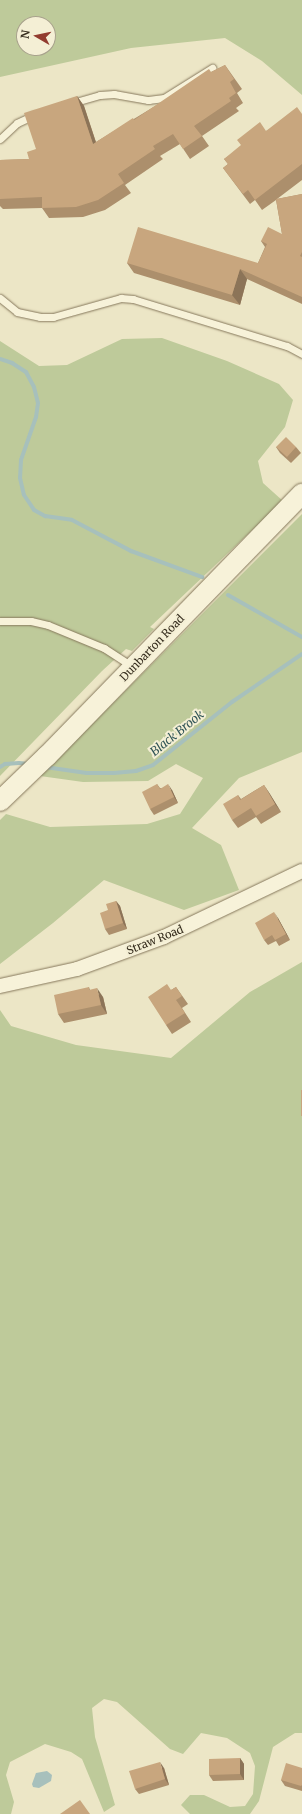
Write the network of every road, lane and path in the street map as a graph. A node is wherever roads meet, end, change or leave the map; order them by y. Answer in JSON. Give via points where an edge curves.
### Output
{"nodes":[{"id":1,"x":212,"y":68,"type":"dead end"},
{"id":2,"x":66,"y":105,"type":"edge"},
{"id":3,"x":38,"y":113,"type":"edge"},
{"id":4,"x":0,"y":139,"type":"edge"},
{"id":5,"x":0,"y":298,"type":"edge"},
{"id":6,"x":302,"y":354,"type":"edge"},
{"id":7,"x":302,"y":494,"type":"edge"},
{"id":8,"x":0,"y":622,"type":"edge"},
{"id":9,"x":134,"y":667,"type":"junction"},
{"id":10,"x":0,"y":801,"type":"edge"},
{"id":11,"x":302,"y":871,"type":"edge"},
{"id":12,"x":0,"y":986,"type":"edge"}],
"edges":[{"from":1,"to":2,"type":"lane","via":[[164,98],[148,100],[114,94],[100,95]]},
{"from":3,"to":4,"type":"lane","via":[[17,123]]},
{"from":5,"to":6,"type":"lane","via":[[17,312],[40,317],[121,298],[133,300],[287,346]]},
{"from":7,"to":9,"type":"street","name":"Dunbarton Road"},
{"from":8,"to":9,"type":"lane","via":[[31,621],[48,625],[104,648]]},
{"from":9,"to":10,"type":"street","name":"Dunbarton Road"},
{"from":11,"to":12,"type":"street","name":"Straw Road","via":[[157,940],[77,968]]}]}
